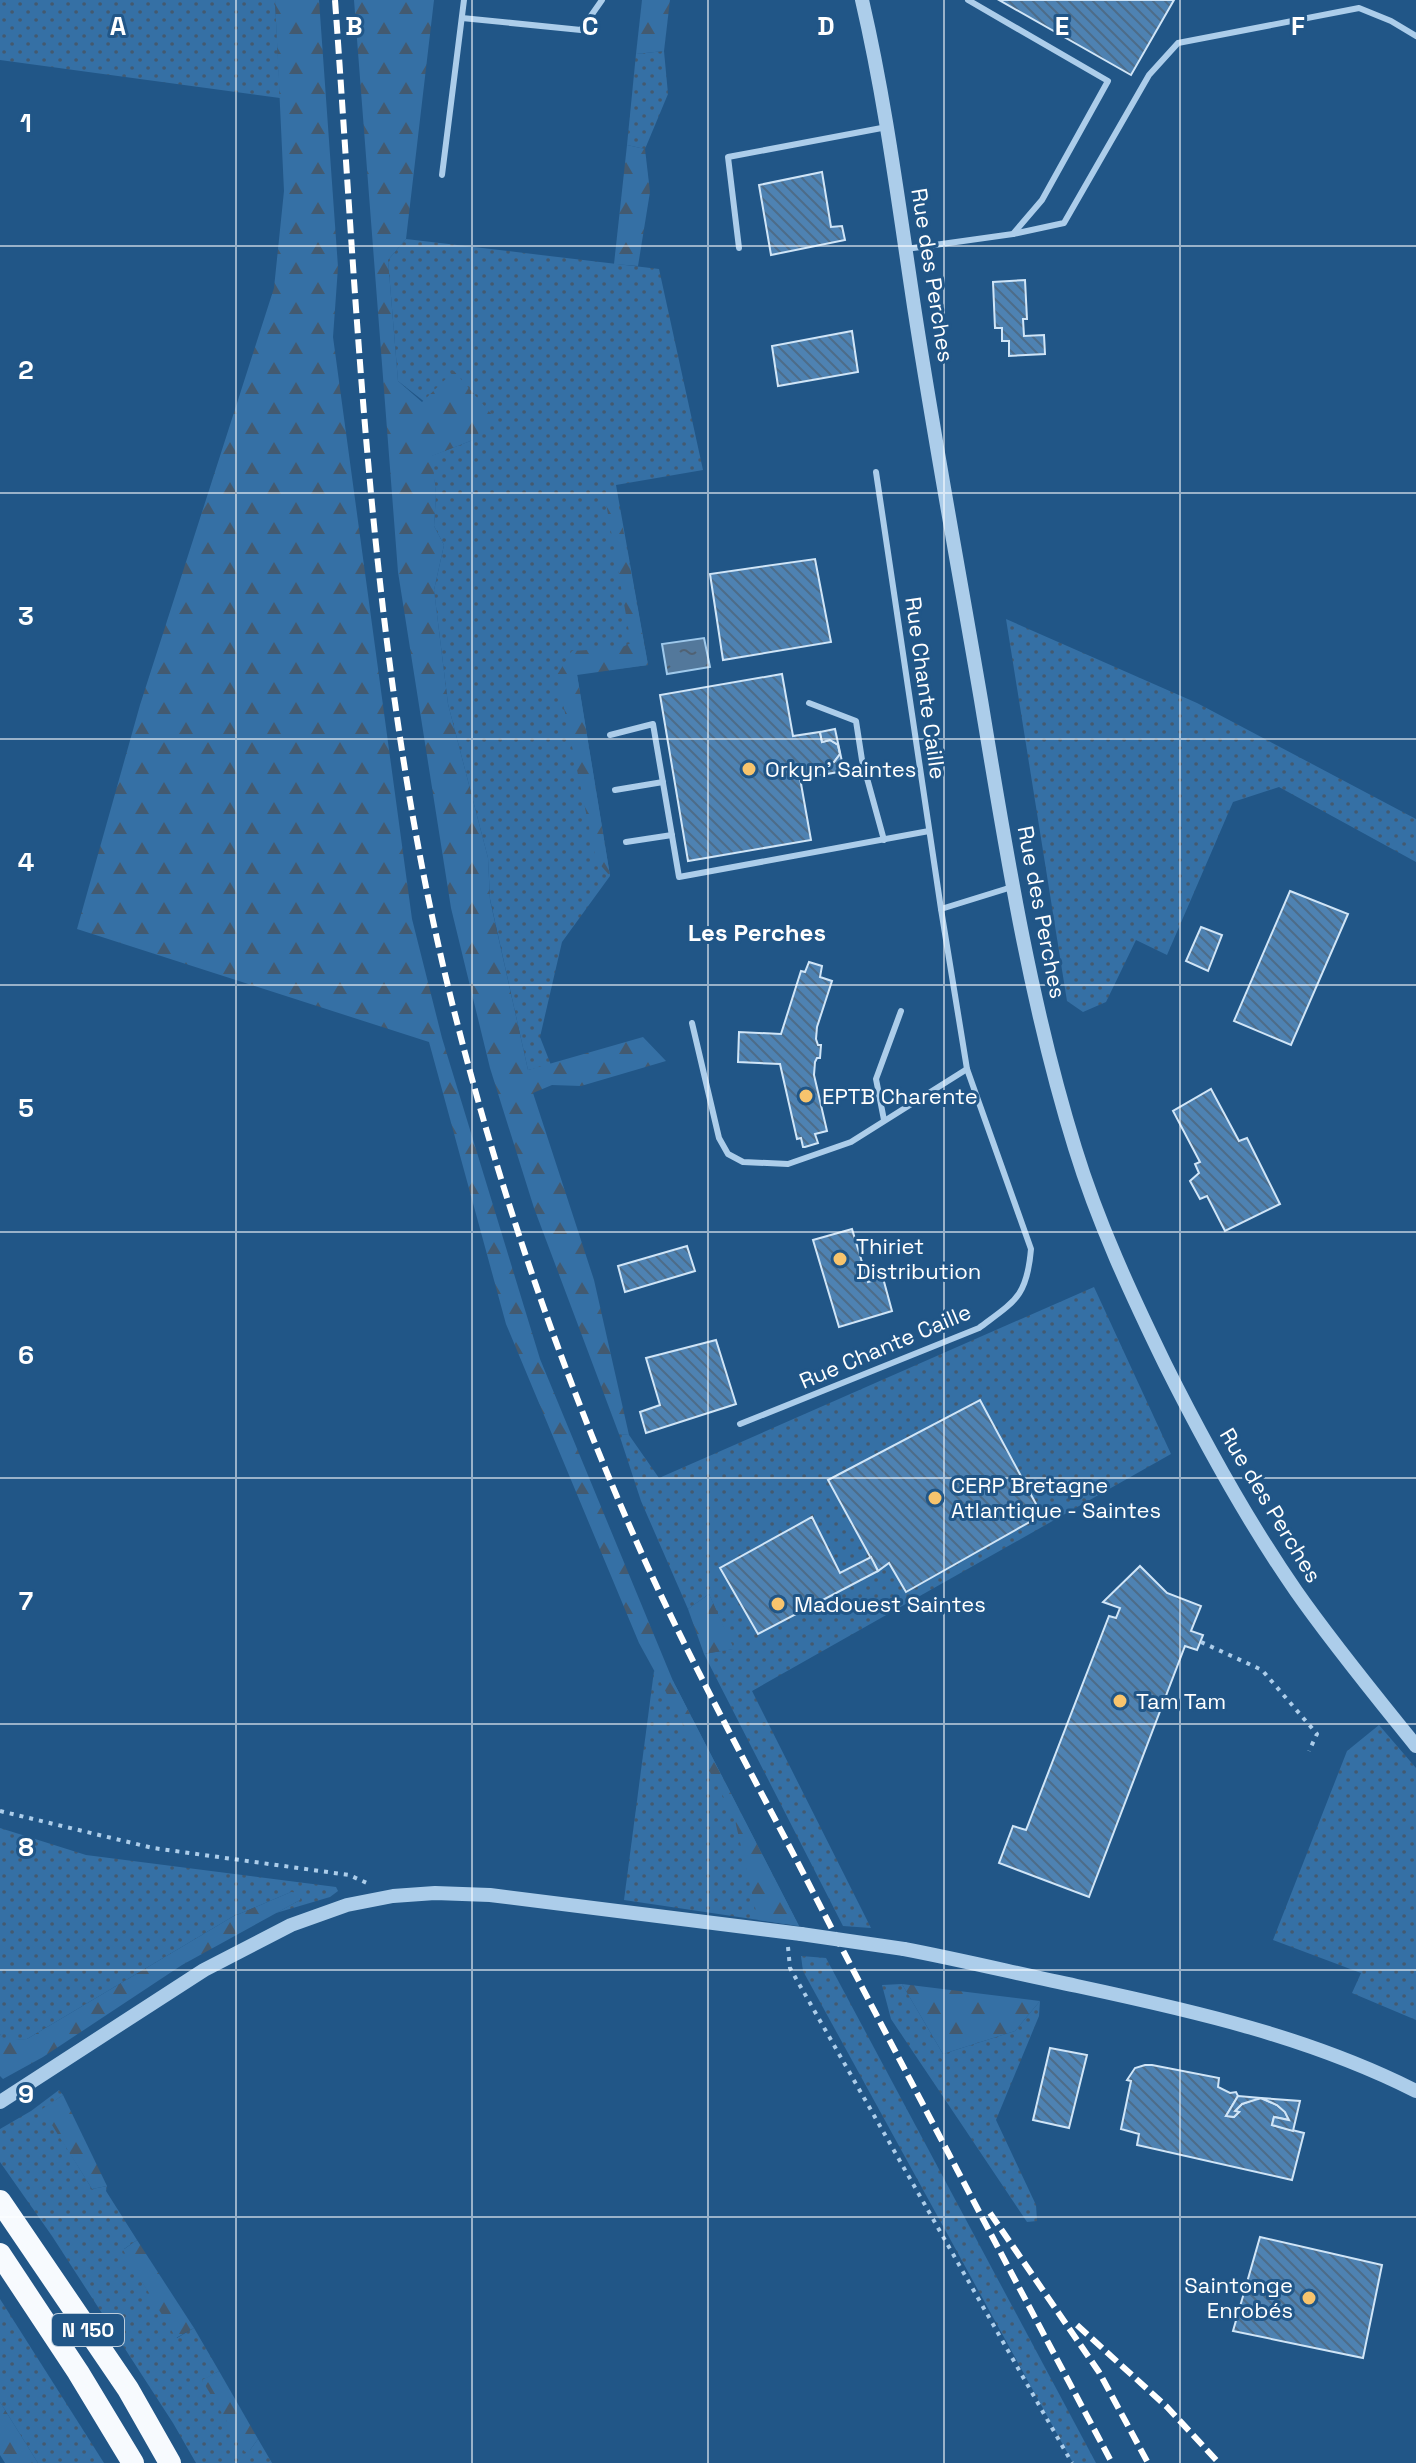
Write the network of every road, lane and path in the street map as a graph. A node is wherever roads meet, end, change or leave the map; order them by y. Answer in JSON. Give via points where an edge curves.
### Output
{"nodes":[{"id":1,"x":464,"y":0,"type":"edge"},
{"id":2,"x":602,"y":0,"type":"edge"},
{"id":3,"x":862,"y":0,"type":"edge"},
{"id":4,"x":968,"y":0,"type":"edge"},
{"id":5,"x":462,"y":18,"type":"junction"},
{"id":6,"x":1416,"y":36,"type":"edge"},
{"id":7,"x":887,"y":127,"type":"junction"},
{"id":8,"x":442,"y":175,"type":"dead end"},
{"id":9,"x":1013,"y":234,"type":"junction"},
{"id":10,"x":739,"y":248,"type":"dead end"},
{"id":11,"x":906,"y":249,"type":"junction"},
{"id":12,"x":876,"y":472,"type":"dead end"},
{"id":13,"x":809,"y":703,"type":"dead end"},
{"id":14,"x":610,"y":735,"type":"dead end"},
{"id":15,"x":663,"y":782,"type":"junction"},
{"id":16,"x":615,"y":790,"type":"dead end"},
{"id":17,"x":929,"y":831,"type":"junction"},
{"id":18,"x":672,"y":835,"type":"junction"},
{"id":19,"x":884,"y":840,"type":"junction"},
{"id":20,"x":626,"y":842,"type":"dead end"},
{"id":21,"x":1012,"y":887,"type":"junction"},
{"id":22,"x":941,"y":909,"type":"junction"},
{"id":23,"x":901,"y":1011,"type":"dead end"},
{"id":24,"x":692,"y":1023,"type":"dead end"},
{"id":25,"x":967,"y":1069,"type":"junction"},
{"id":26,"x":884,"y":1120,"type":"junction"},
{"id":27,"x":740,"y":1424,"type":"dead end"},
{"id":28,"x":1201,"y":1642,"type":"dead end"},
{"id":29,"x":1416,"y":1746,"type":"edge"},
{"id":30,"x":1309,"y":1751,"type":"dead end"},
{"id":31,"x":0,"y":1811,"type":"edge"},
{"id":32,"x":393,"y":1896,"type":"junction"},
{"id":33,"x":794,"y":1933,"type":"junction"},
{"id":34,"x":1416,"y":2091,"type":"edge"},
{"id":35,"x":0,"y":2102,"type":"edge"},
{"id":36,"x":0,"y":2201,"type":"edge"},
{"id":37,"x":0,"y":2254,"type":"edge"},
{"id":38,"x":133,"y":2463,"type":"edge"},
{"id":39,"x":170,"y":2463,"type":"edge"},
{"id":40,"x":1072,"y":2463,"type":"edge"}],
"edges":[{"from":1,"to":5,"type":"lane"},
{"from":2,"to":5,"type":"lane","via":[[581,30]]},
{"from":3,"to":7,"type":"street","name":"Rue des Perches"},
{"from":4,"to":9,"type":"lane","via":[[1108,81],[1042,200]]},
{"from":5,"to":8,"type":"lane"},
{"from":6,"to":9,"type":"lane","via":[[1359,8],[1178,43],[1149,75],[1064,223]]},
{"from":7,"to":10,"type":"lane","via":[[728,157]]},
{"from":7,"to":11,"type":"street","name":"Rue des Perches"},
{"from":9,"to":11,"type":"lane"},
{"from":11,"to":21,"type":"street","name":"Rue des Perches"},
{"from":12,"to":17,"type":"lane","name":"Rue Chante Caille"},
{"from":13,"to":19,"type":"lane","via":[[856,721]]},
{"from":14,"to":15,"type":"lane","via":[[653,724]]},
{"from":15,"to":16,"type":"lane"},
{"from":15,"to":18,"type":"lane"},
{"from":17,"to":19,"type":"lane"},
{"from":17,"to":22,"type":"lane","name":"Rue Chante Caille"},
{"from":18,"to":19,"type":"lane","via":[[679,877]]},
{"from":18,"to":20,"type":"lane"},
{"from":21,"to":22,"type":"lane"},
{"from":21,"to":29,"type":"street","name":"Rue des Perches","via":[[1076,1151],[1144,1320],[1243,1508],[1295,1590]]},
{"from":22,"to":25,"type":"lane","name":"Rue Chante Caille"},
{"from":23,"to":26,"type":"lane","via":[[876,1079]]},
{"from":24,"to":26,"type":"lane","via":[[719,1138],[728,1154],[743,1162],[788,1164],[851,1142]]},
{"from":25,"to":26,"type":"lane"},
{"from":25,"to":27,"type":"lane","name":"Rue Chante Caille","via":[[1031,1249],[1028,1279],[1009,1306],[979,1328]]},
{"from":28,"to":30,"type":"path","via":[[1262,1670],[1317,1734]]},
{"from":31,"to":32,"type":"path","via":[[153,1848],[349,1875]]},
{"from":32,"to":33,"type":"street","via":[[490,1895]]},
{"from":32,"to":35,"type":"street","via":[[291,1925],[204,1970]]},
{"from":33,"to":34,"type":"street","bridge":true,"via":[[904,1949],[1265,2031]]},
{"from":33,"to":40,"type":"path","via":[[790,1968]]},
{"from":36,"to":39,"type":"highway","number":"N 150","via":[[128,2389]]},
{"from":37,"to":38,"type":"highway","number":"N 150"}]}
